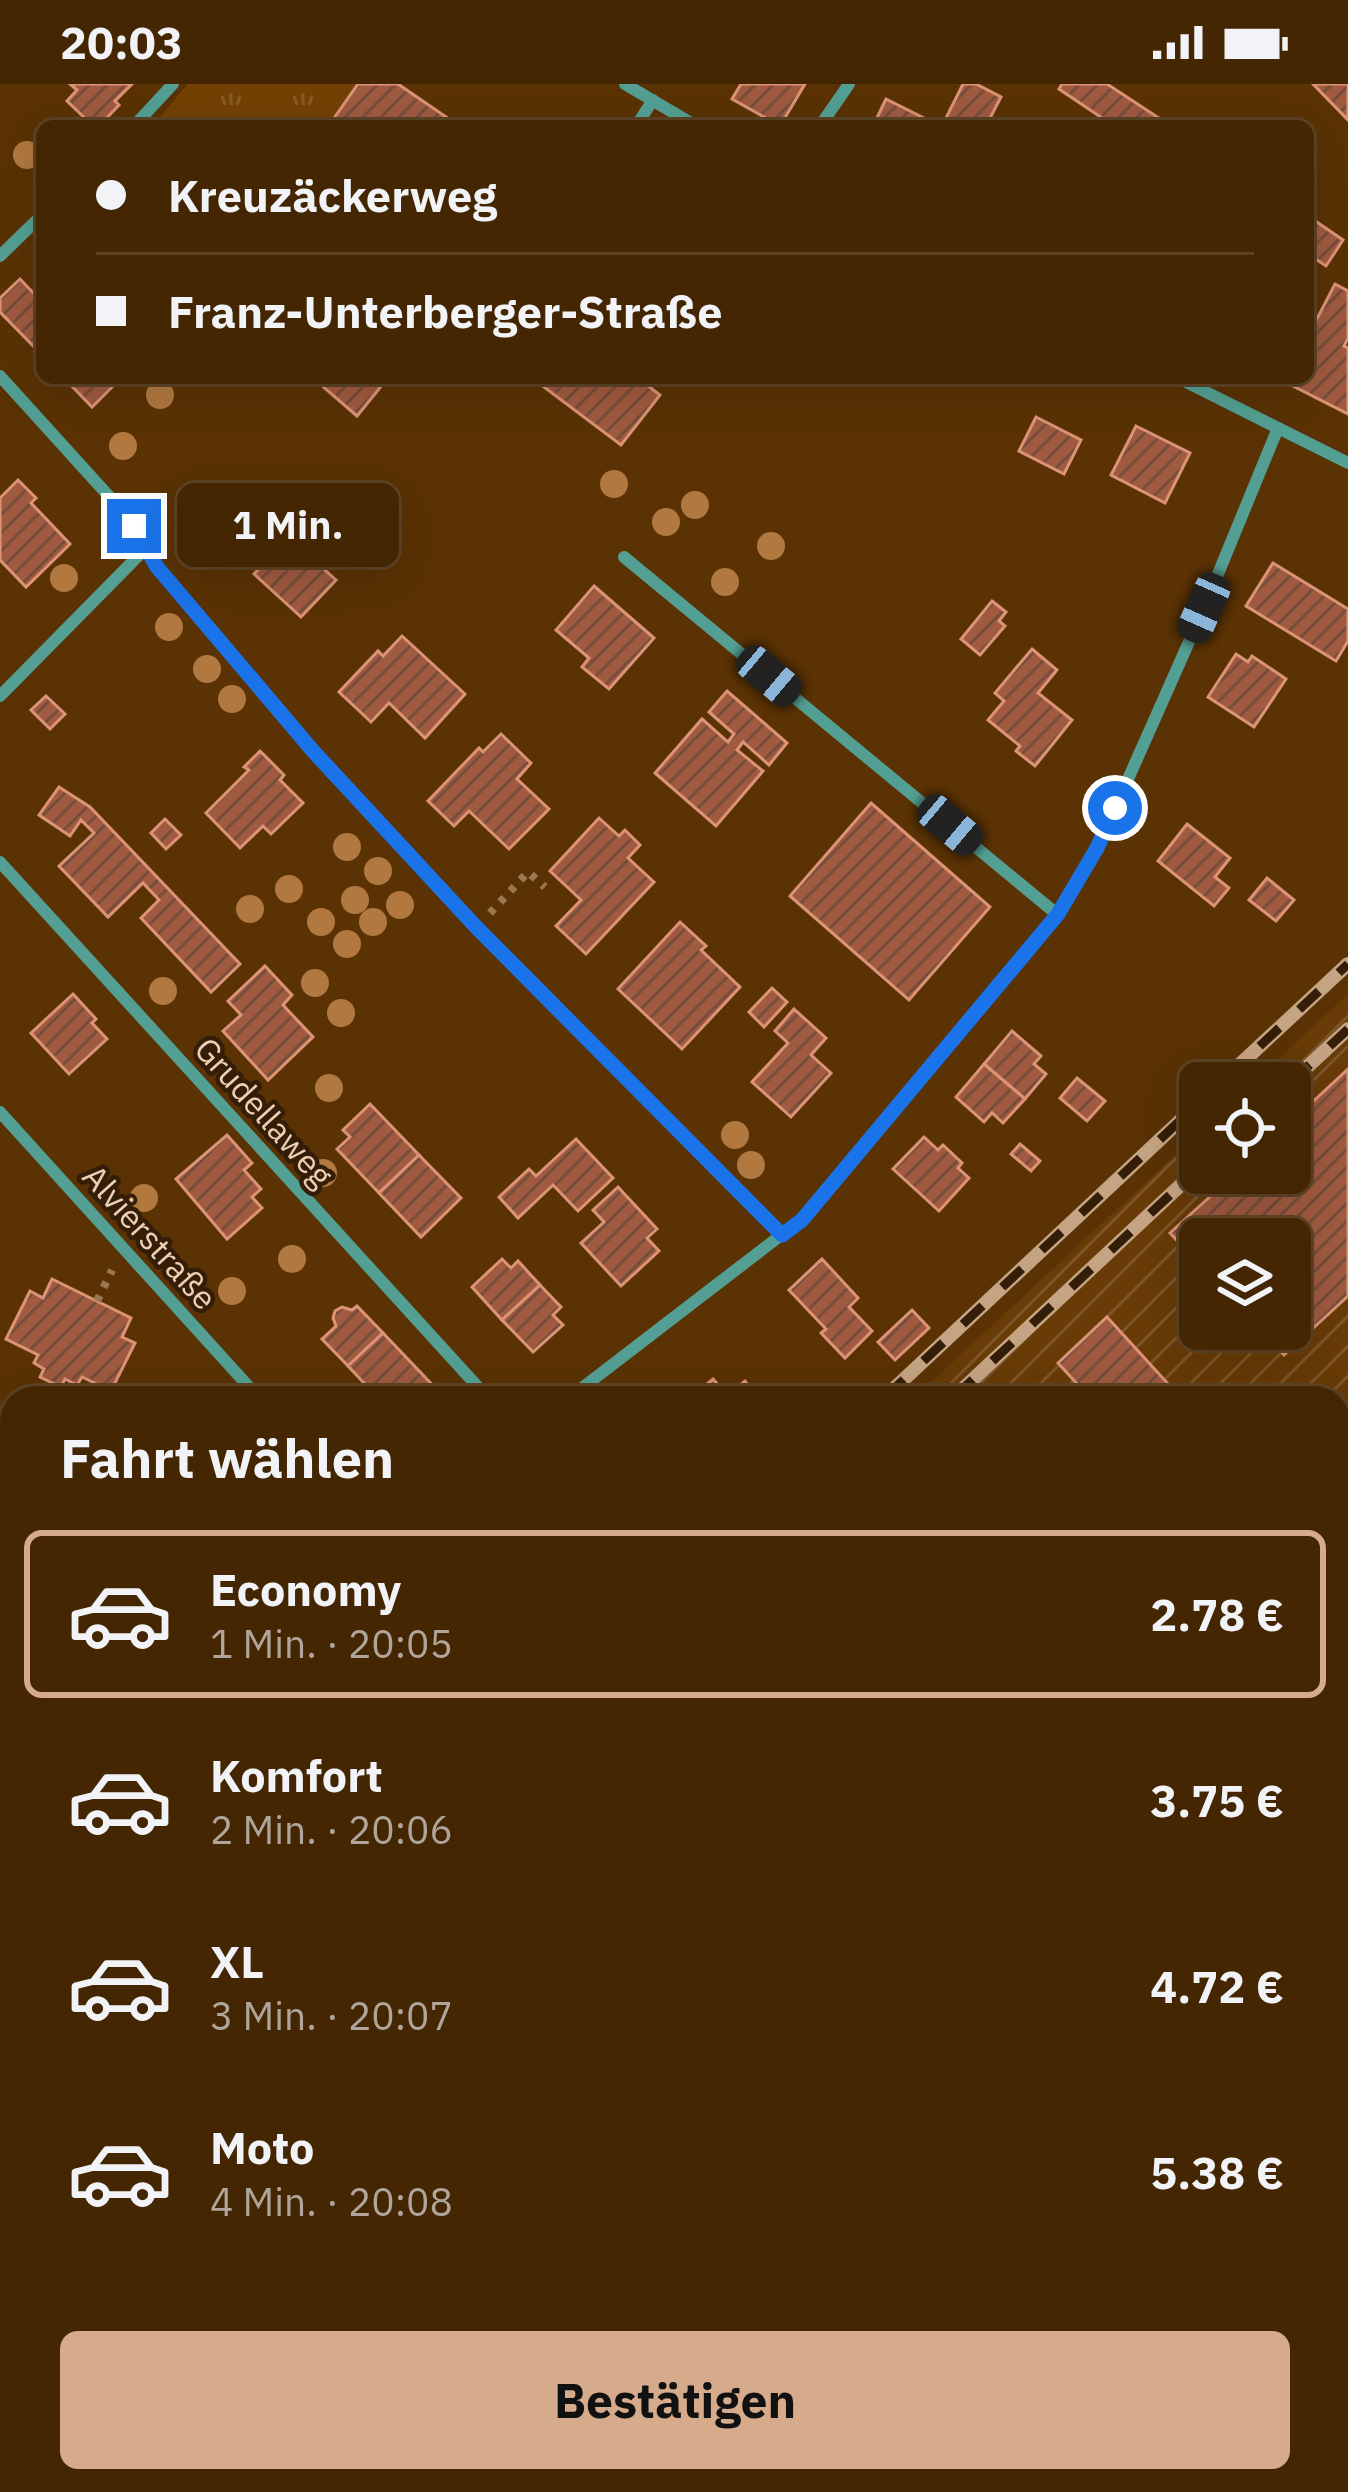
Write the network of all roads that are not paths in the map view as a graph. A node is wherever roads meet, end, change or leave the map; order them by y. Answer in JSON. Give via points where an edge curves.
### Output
{"nodes":[{"id":1,"x":172,"y":84,"type":"edge"},
{"id":2,"x":625,"y":84,"type":"edge"},
{"id":3,"x":849,"y":84,"type":"edge"},
{"id":4,"x":653,"y":100,"type":"junction"},
{"id":5,"x":139,"y":120,"type":"edge"},
{"id":6,"x":640,"y":120,"type":"edge"},
{"id":7,"x":686,"y":120,"type":"edge"},
{"id":8,"x":824,"y":120,"type":"edge"},
{"id":9,"x":36,"y":221,"type":"edge"},
{"id":10,"x":0,"y":256,"type":"edge"},
{"id":11,"x":0,"y":376,"type":"edge"},
{"id":12,"x":1190,"y":384,"type":"edge"},
{"id":13,"x":1278,"y":428,"type":"junction"},
{"id":14,"x":1348,"y":463,"type":"edge"},
{"id":15,"x":147,"y":547,"type":"junction"},
{"id":16,"x":624,"y":557,"type":"dead end"},
{"id":17,"x":0,"y":696,"type":"edge"},
{"id":18,"x":0,"y":862,"type":"edge"},
{"id":19,"x":1058,"y":914,"type":"junction"},
{"id":20,"x":0,"y":1112,"type":"edge"},
{"id":21,"x":782,"y":1235,"type":"junction"},
{"id":22,"x":248,"y":1386,"type":"edge"},
{"id":23,"x":477,"y":1386,"type":"edge"},
{"id":24,"x":585,"y":1386,"type":"edge"}],
"edges":[{"from":1,"to":5,"type":"street"},
{"from":2,"to":4,"type":"street"},
{"from":3,"to":8,"type":"street"},
{"from":4,"to":6,"type":"street"},
{"from":4,"to":7,"type":"street"},
{"from":9,"to":10,"type":"street"},
{"from":11,"to":15,"type":"street"},
{"from":12,"to":13,"type":"street"},
{"from":13,"to":14,"type":"street"},
{"from":13,"to":19,"type":"street","via":[[1097,848]]},
{"from":15,"to":17,"type":"street"},
{"from":15,"to":21,"type":"street","via":[[313,751]]},
{"from":16,"to":19,"type":"street"},
{"from":18,"to":23,"type":"street","name":"Grudellaweg"},
{"from":19,"to":21,"type":"street"},
{"from":20,"to":22,"type":"street","name":"Alvierstraße"},
{"from":21,"to":24,"type":"street"}]}
